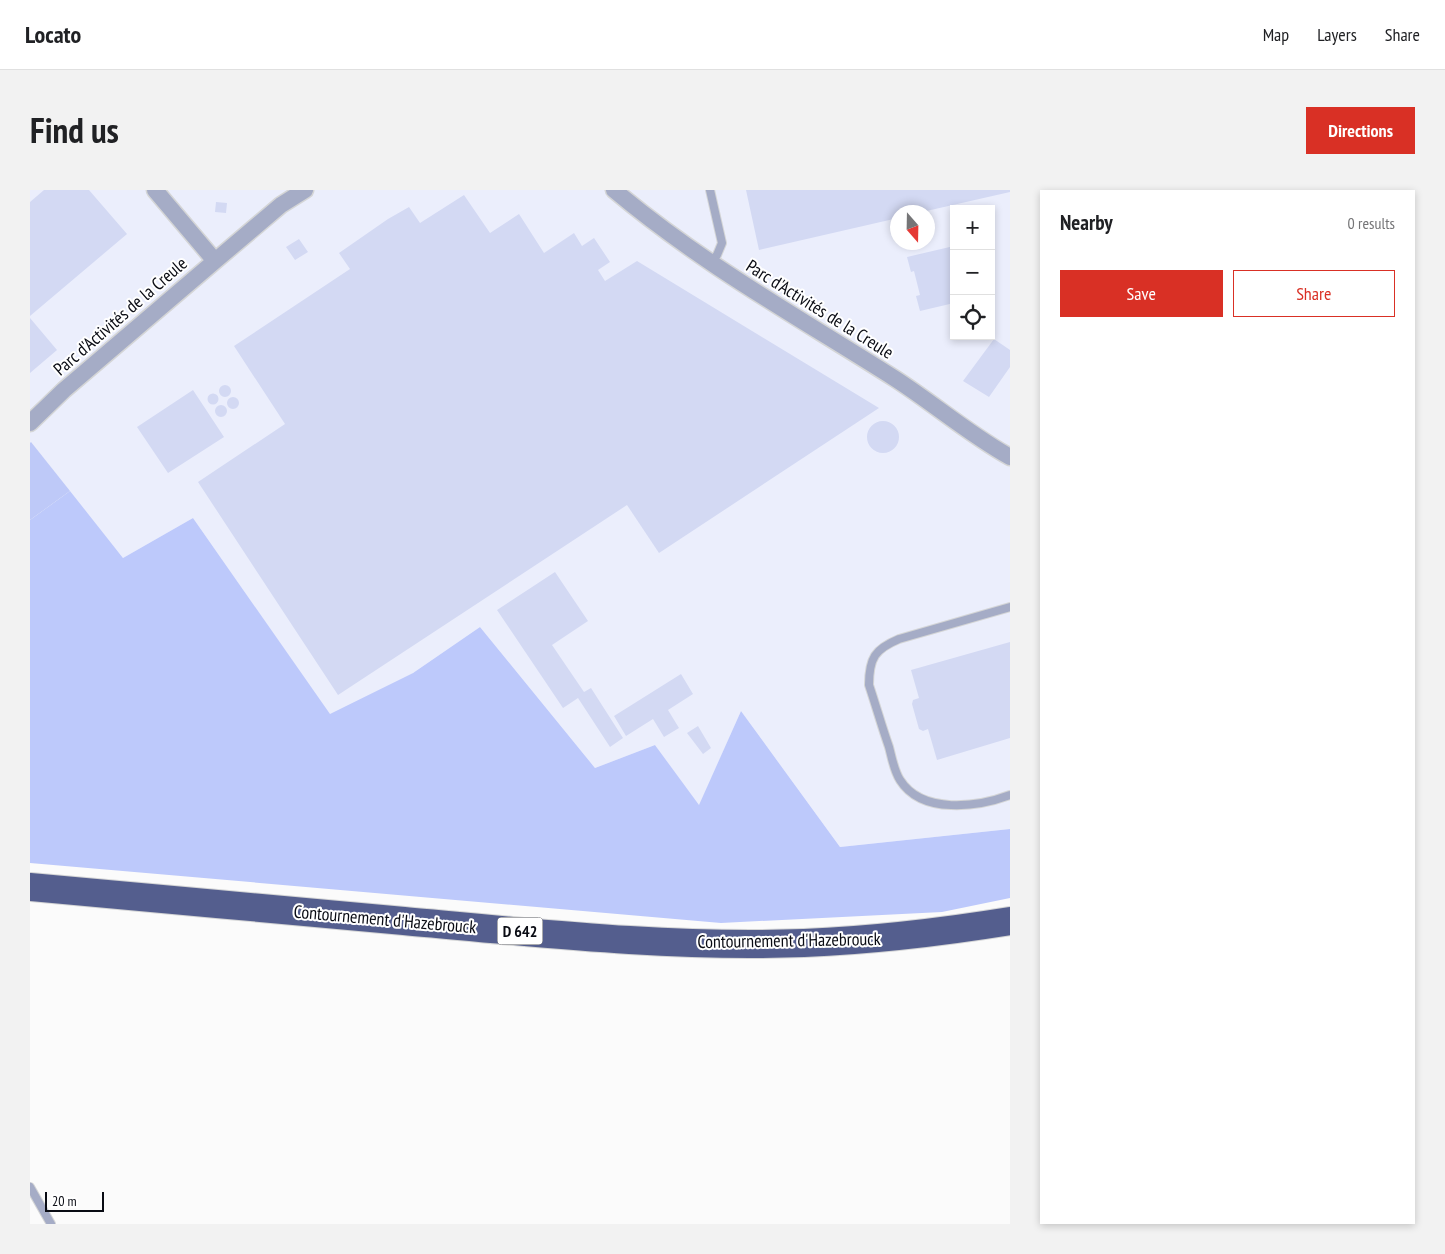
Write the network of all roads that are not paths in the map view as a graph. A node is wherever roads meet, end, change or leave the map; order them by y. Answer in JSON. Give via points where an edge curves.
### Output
{"nodes":[{"id":1,"x":155,"y":190,"type":"edge"},
{"id":2,"x":305,"y":190,"type":"edge"},
{"id":3,"x":614,"y":190,"type":"edge"},
{"id":4,"x":710,"y":190,"type":"edge"},
{"id":5,"x":215,"y":261,"type":"junction"},
{"id":6,"x":710,"y":263,"type":"junction"},
{"id":7,"x":30,"y":422,"type":"edge"},
{"id":8,"x":1010,"y":457,"type":"edge"},
{"id":9,"x":1010,"y":607,"type":"edge"},
{"id":10,"x":1010,"y":794,"type":"edge"},
{"id":11,"x":30,"y":887,"type":"edge"},
{"id":12,"x":1010,"y":921,"type":"edge"},
{"id":13,"x":30,"y":1187,"type":"edge"},
{"id":14,"x":51,"y":1224,"type":"edge"}],
"edges":[{"from":1,"to":5,"type":"street","name":"Parc d'Activités de la Creule"},
{"from":2,"to":5,"type":"street","name":"Parc d'Activités de la Creule","via":[[281,205]]},
{"from":3,"to":6,"type":"street","name":"Parc d'Activités de la Creule"},
{"from":4,"to":6,"type":"lane","via":[[722,242]]},
{"from":5,"to":7,"type":"street","name":"Parc d'Activités de la Creule"},
{"from":6,"to":8,"type":"street","name":"Parc d'Activités de la Creule","via":[[893,378]]},
{"from":9,"to":10,"type":"lane","via":[[889,643],[874,655],[870,663],[869,685],[897,774],[907,788],[922,798],[959,806],[987,802]]},
{"from":11,"to":12,"type":"highway","name":"Contournement d'Hazebrouck","number":"D 642","via":[[559,935],[658,941],[832,941]]},
{"from":13,"to":14,"type":"lane"}]}
